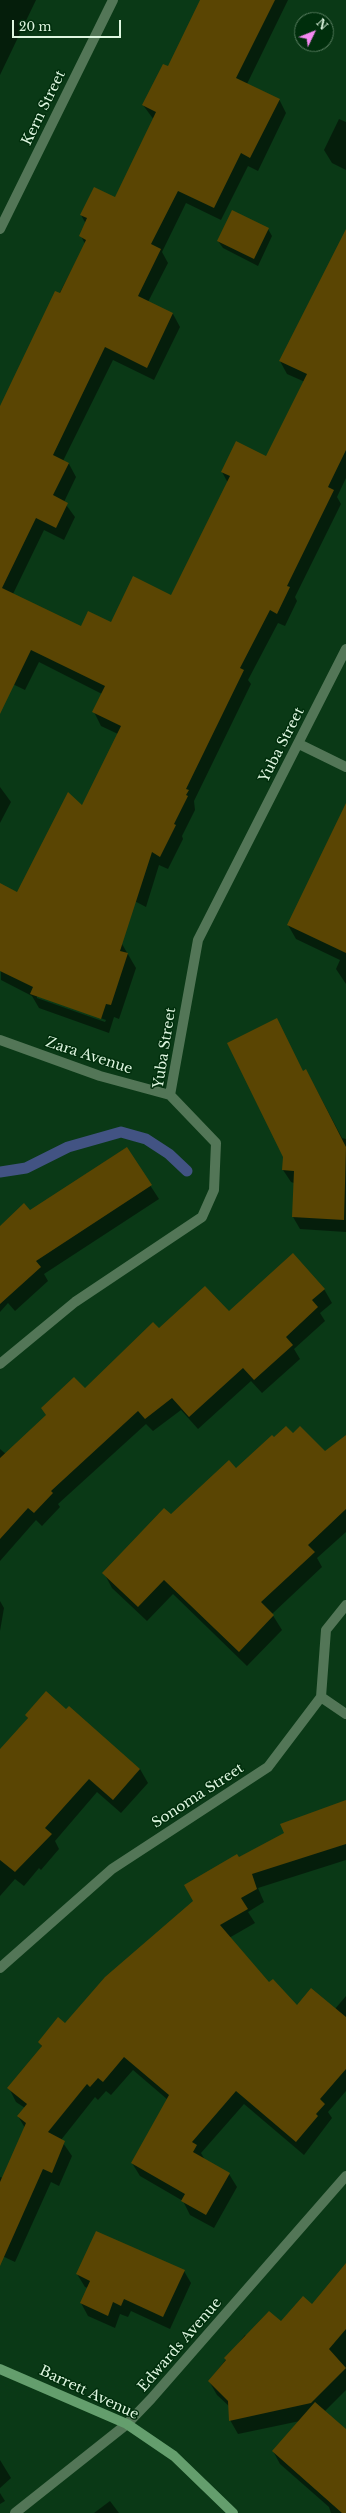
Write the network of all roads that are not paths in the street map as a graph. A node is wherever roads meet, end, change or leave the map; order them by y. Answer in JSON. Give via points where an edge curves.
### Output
{"nodes":[{"id":1,"x":113,"y":0,"type":"edge"},
{"id":2,"x":0,"y":229,"type":"edge"},
{"id":3,"x":346,"y":648,"type":"edge"},
{"id":4,"x":299,"y":744,"type":"junction"},
{"id":5,"x":346,"y":767,"type":"edge"},
{"id":6,"x":0,"y":1040,"type":"edge"},
{"id":7,"x":170,"y":1095,"type":"junction"},
{"id":8,"x":0,"y":1364,"type":"edge"},
{"id":9,"x":346,"y":1605,"type":"edge"},
{"id":10,"x":321,"y":1697,"type":"junction"},
{"id":11,"x":346,"y":1714,"type":"edge"},
{"id":12,"x":0,"y":1968,"type":"edge"},
{"id":13,"x":346,"y":2176,"type":"edge"},
{"id":14,"x":0,"y":2369,"type":"edge"},
{"id":15,"x":127,"y":2424,"type":"junction"},
{"id":16,"x":15,"y":2513,"type":"edge"},
{"id":17,"x":233,"y":2513,"type":"edge"}],
"edges":[{"from":1,"to":2,"type":"street","name":"Kern Street"},
{"from":3,"to":4,"type":"street","name":"Yuba Street"},
{"from":4,"to":5,"type":"street"},
{"from":4,"to":7,"type":"street","name":"Yuba Street","via":[[198,940]]},
{"from":6,"to":7,"type":"street","name":"Zara Avenue","via":[[100,1076]]},
{"from":7,"to":8,"type":"street","name":"Yuba Street","via":[[216,1143],[214,1190],[202,1217],[75,1302]]},
{"from":9,"to":10,"type":"street","via":[[326,1630]]},
{"from":10,"to":11,"type":"street"},
{"from":10,"to":12,"type":"street","name":"Sonoma Street","via":[[268,1767],[112,1869]]},
{"from":13,"to":15,"type":"street","name":"Edwards Avenue"},
{"from":14,"to":15,"type":"street","name":"Barrett Avenue"},
{"from":15,"to":16,"type":"street","name":"Edwards Avenue"},
{"from":15,"to":17,"type":"street","name":"Barrett Avenue","via":[[174,2456]]}]}
